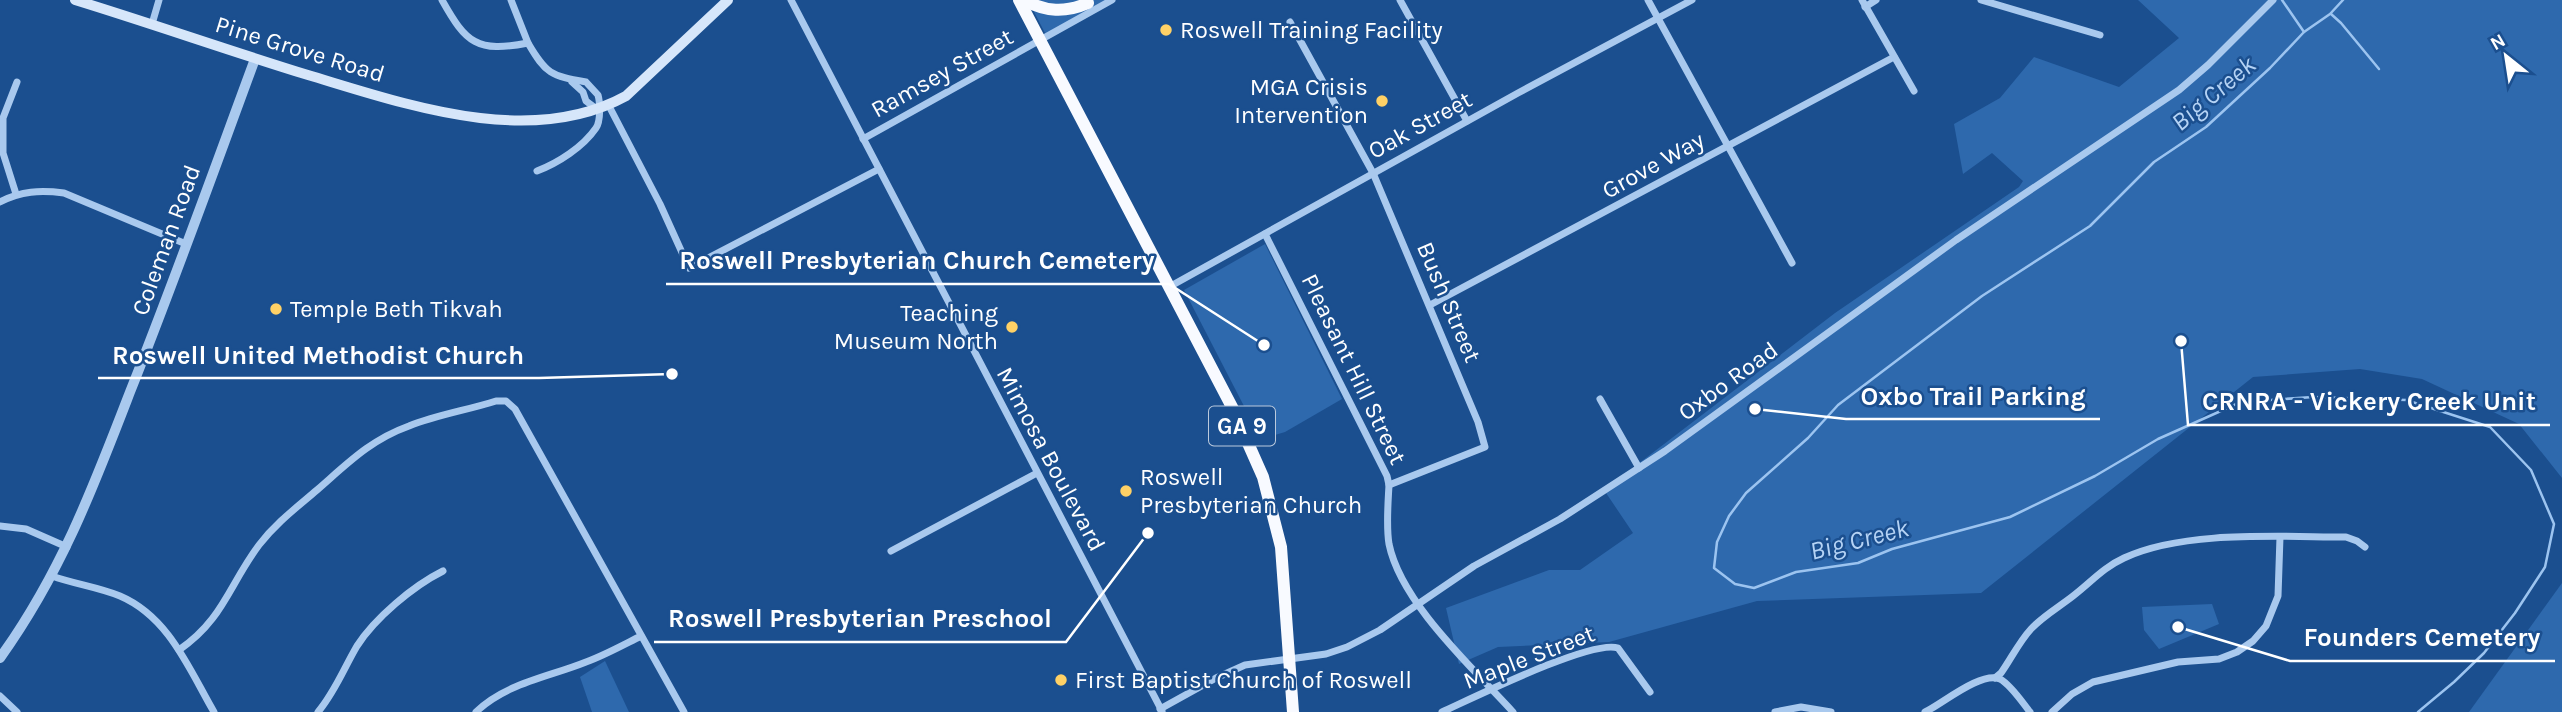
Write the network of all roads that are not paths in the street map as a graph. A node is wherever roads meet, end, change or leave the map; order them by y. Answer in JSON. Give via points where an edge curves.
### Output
{"nodes":[{"id":1,"x":75,"y":0,"type":"edge"},
{"id":2,"x":159,"y":0,"type":"edge"},
{"id":3,"x":442,"y":0,"type":"edge"},
{"id":4,"x":512,"y":0,"type":"edge"},
{"id":5,"x":727,"y":0,"type":"edge"},
{"id":6,"x":791,"y":0,"type":"edge"},
{"id":7,"x":1021,"y":0,"type":"edge"},
{"id":8,"x":1112,"y":0,"type":"edge"},
{"id":9,"x":1400,"y":0,"type":"edge"},
{"id":10,"x":1648,"y":0,"type":"edge"},
{"id":11,"x":1692,"y":0,"type":"edge"},
{"id":12,"x":1876,"y":0,"type":"edge"},
{"id":13,"x":1981,"y":0,"type":"edge"},
{"id":14,"x":2273,"y":0,"type":"edge"},
{"id":15,"x":1090,"y":1,"type":"edge"},
{"id":16,"x":1863,"y":3,"type":"edge"},
{"id":17,"x":1658,"y":18,"type":"junction"},
{"id":18,"x":1290,"y":22,"type":"dead end"},
{"id":19,"x":152,"y":24,"type":"junction"},
{"id":20,"x":1057,"y":29,"type":"junction"},
{"id":21,"x":2100,"y":36,"type":"dead end"},
{"id":22,"x":1039,"y":40,"type":"junction"},
{"id":23,"x":528,"y":43,"type":"junction"},
{"id":24,"x":1894,"y":57,"type":"junction"},
{"id":25,"x":255,"y":59,"type":"junction"},
{"id":26,"x":572,"y":81,"type":"junction"},
{"id":27,"x":17,"y":82,"type":"dead end"},
{"id":28,"x":1914,"y":91,"type":"dead end"},
{"id":29,"x":604,"y":108,"type":"junction"},
{"id":30,"x":1467,"y":121,"type":"junction"},
{"id":31,"x":863,"y":139,"type":"junction"},
{"id":32,"x":1728,"y":145,"type":"junction"},
{"id":33,"x":878,"y":169,"type":"junction"},
{"id":34,"x":537,"y":171,"type":"dead end"},
{"id":35,"x":1373,"y":173,"type":"junction"},
{"id":36,"x":16,"y":194,"type":"junction"},
{"id":37,"x":0,"y":202,"type":"edge"},
{"id":38,"x":1265,"y":234,"type":"junction"},
{"id":39,"x":187,"y":244,"type":"junction"},
{"id":40,"x":1792,"y":263,"type":"dead end"},
{"id":41,"x":1169,"y":287,"type":"junction"},
{"id":42,"x":1430,"y":305,"type":"junction"},
{"id":43,"x":1600,"y":399,"type":"dead end"},
{"id":44,"x":1639,"y":468,"type":"junction"},
{"id":45,"x":1037,"y":473,"type":"junction"},
{"id":46,"x":1389,"y":485,"type":"junction"},
{"id":47,"x":0,"y":526,"type":"edge"},
{"id":48,"x":2280,"y":537,"type":"junction"},
{"id":49,"x":67,"y":547,"type":"junction"},
{"id":50,"x":2365,"y":547,"type":"dead end"},
{"id":51,"x":891,"y":551,"type":"dead end"},
{"id":52,"x":443,"y":571,"type":"dead end"},
{"id":53,"x":52,"y":576,"type":"junction"},
{"id":54,"x":1417,"y":605,"type":"junction"},
{"id":55,"x":641,"y":636,"type":"junction"},
{"id":56,"x":179,"y":650,"type":"junction"},
{"id":57,"x":0,"y":658,"type":"edge"},
{"id":58,"x":1289,"y":659,"type":"junction"},
{"id":59,"x":1994,"y":678,"type":"junction"},
{"id":60,"x":1492,"y":689,"type":"junction"},
{"id":61,"x":1650,"y":692,"type":"dead end"},
{"id":62,"x":0,"y":696,"type":"edge"},
{"id":63,"x":1161,"y":710,"type":"edge"},
{"id":64,"x":17,"y":712,"type":"edge"},
{"id":65,"x":214,"y":712,"type":"edge"},
{"id":66,"x":318,"y":712,"type":"edge"},
{"id":67,"x":476,"y":712,"type":"edge"},
{"id":68,"x":684,"y":712,"type":"edge"},
{"id":69,"x":1293,"y":712,"type":"edge"},
{"id":70,"x":1443,"y":712,"type":"edge"},
{"id":71,"x":1513,"y":712,"type":"edge"},
{"id":72,"x":1775,"y":712,"type":"edge"},
{"id":73,"x":1831,"y":712,"type":"edge"},
{"id":74,"x":1925,"y":712,"type":"edge"},
{"id":75,"x":2030,"y":712,"type":"edge"},
{"id":76,"x":2052,"y":712,"type":"edge"}],
"edges":[{"from":1,"to":19,"type":"main road","name":"Pine Grove Road"},
{"from":2,"to":19,"type":"street"},
{"from":3,"to":23,"type":"street","via":[[463,35],[475,43]]},
{"from":4,"to":23,"type":"street"},
{"from":5,"to":29,"type":"main road","via":[[642,83]]},
{"from":6,"to":31,"type":"street","name":"Mimosa Boulevard"},
{"from":7,"to":15,"type":"highway","via":[[1051,11],[1073,9]]},
{"from":7,"to":22,"type":"highway","number":"GA 9"},
{"from":8,"to":20,"type":"street"},
{"from":9,"to":30,"type":"street"},
{"from":10,"to":17,"type":"street"},
{"from":11,"to":17,"type":"street","name":"Oak Street"},
{"from":12,"to":16,"type":"street"},
{"from":13,"to":21,"type":"street"},
{"from":14,"to":44,"type":"street","name":"Oxbo Road","via":[[2179,90],[1956,240]]},
{"from":15,"to":20,"type":"street"},
{"from":16,"to":24,"type":"street"},
{"from":17,"to":30,"type":"street","name":"Oak Street"},
{"from":17,"to":32,"type":"street"},
{"from":18,"to":35,"type":"street","name":"Bush Street"},
{"from":19,"to":25,"type":"main road","name":"Pine Grove Road"},
{"from":20,"to":22,"type":"street","name":"Ramsey Street"},
{"from":22,"to":31,"type":"street","name":"Ramsey Street"},
{"from":22,"to":41,"type":"highway","number":"GA 9"},
{"from":23,"to":26,"type":"street","via":[[541,65]]},
{"from":24,"to":28,"type":"street"},
{"from":24,"to":32,"type":"street","name":"Grove Way"},
{"from":25,"to":29,"type":"main road","name":"Pine Grove Road","via":[[414,106],[465,115],[564,118]]},
{"from":25,"to":39,"type":"street","name":"Coleman Road"},
{"from":26,"to":29,"type":"street","via":[[586,100]]},
{"from":26,"to":29,"type":"street","via":[[586,82]]},
{"from":27,"to":36,"type":"street","via":[[4,118],[3,141]]},
{"from":29,"to":33,"type":"street","via":[[660,204],[689,268]]},
{"from":29,"to":34,"type":"street","via":[[596,129],[566,157]]},
{"from":30,"to":35,"type":"street","name":"Oak Street"},
{"from":31,"to":33,"type":"street","name":"Mimosa Boulevard"},
{"from":32,"to":40,"type":"street"},
{"from":32,"to":42,"type":"street","name":"Grove Way"},
{"from":33,"to":45,"type":"street","name":"Mimosa Boulevard"},
{"from":35,"to":38,"type":"street","name":"Oak Street"},
{"from":35,"to":42,"type":"street","name":"Bush Street"},
{"from":36,"to":37,"type":"street"},
{"from":36,"to":39,"type":"street","via":[[64,193]]},
{"from":38,"to":41,"type":"street","name":"Oak Street"},
{"from":38,"to":46,"type":"street","name":"Pleasant Hill Street"},
{"from":39,"to":49,"type":"street","name":"Coleman Road"},
{"from":41,"to":58,"type":"highway","number":"GA 9","via":[[1242,426],[1263,477],[1281,547]]},
{"from":42,"to":46,"type":"street","name":"Bush Street","via":[[1485,447]]},
{"from":43,"to":44,"type":"street"},
{"from":44,"to":54,"type":"street","name":"Oxbo Road"},
{"from":45,"to":51,"type":"street"},
{"from":45,"to":63,"type":"street","name":"Mimosa Boulevard"},
{"from":46,"to":54,"type":"street","name":"Pleasant Hill Street","via":[[1389,543]]},
{"from":47,"to":49,"type":"street","via":[[26,529]]},
{"from":48,"to":50,"type":"street","via":[[2346,537]]},
{"from":48,"to":59,"type":"street","via":[[2203,540],[2124,558],[2098,573],[2029,630]]},
{"from":48,"to":76,"type":"street","via":[[2276,604],[2253,641],[2219,659],[2178,662],[2093,682]]},
{"from":49,"to":53,"type":"street","name":"Coleman Road"},
{"from":52,"to":66,"type":"street","via":[[420,584],[369,629]]},
{"from":53,"to":56,"type":"street","via":[[137,604],[161,624]]},
{"from":53,"to":57,"type":"street","name":"Coleman Road"},
{"from":54,"to":58,"type":"street","name":"Oxbo Road","via":[[1347,647]]},
{"from":54,"to":60,"type":"street","name":"Pleasant Hill Street"},
{"from":55,"to":56,"type":"street","via":[[515,409],[506,401],[496,401],[409,426],[357,454],[270,530],[216,617]]},
{"from":55,"to":67,"type":"street","via":[[585,663],[511,688]]},
{"from":55,"to":68,"type":"street"},
{"from":56,"to":65,"type":"street"},
{"from":58,"to":63,"type":"street","name":"Oxbo Road","via":[[1245,665]]},
{"from":58,"to":69,"type":"highway","number":"GA 9"},
{"from":59,"to":74,"type":"street","via":[[1966,687]]},
{"from":59,"to":75,"type":"street","via":[[2002,680]]},
{"from":60,"to":61,"type":"street","name":"Maple Street","via":[[1586,651],[1613,646]]},
{"from":60,"to":70,"type":"street","name":"Maple Street"},
{"from":60,"to":71,"type":"street","name":"Pleasant Hill Street"},
{"from":62,"to":64,"type":"street"},
{"from":72,"to":73,"type":"street","via":[[1801,707]]}]}
